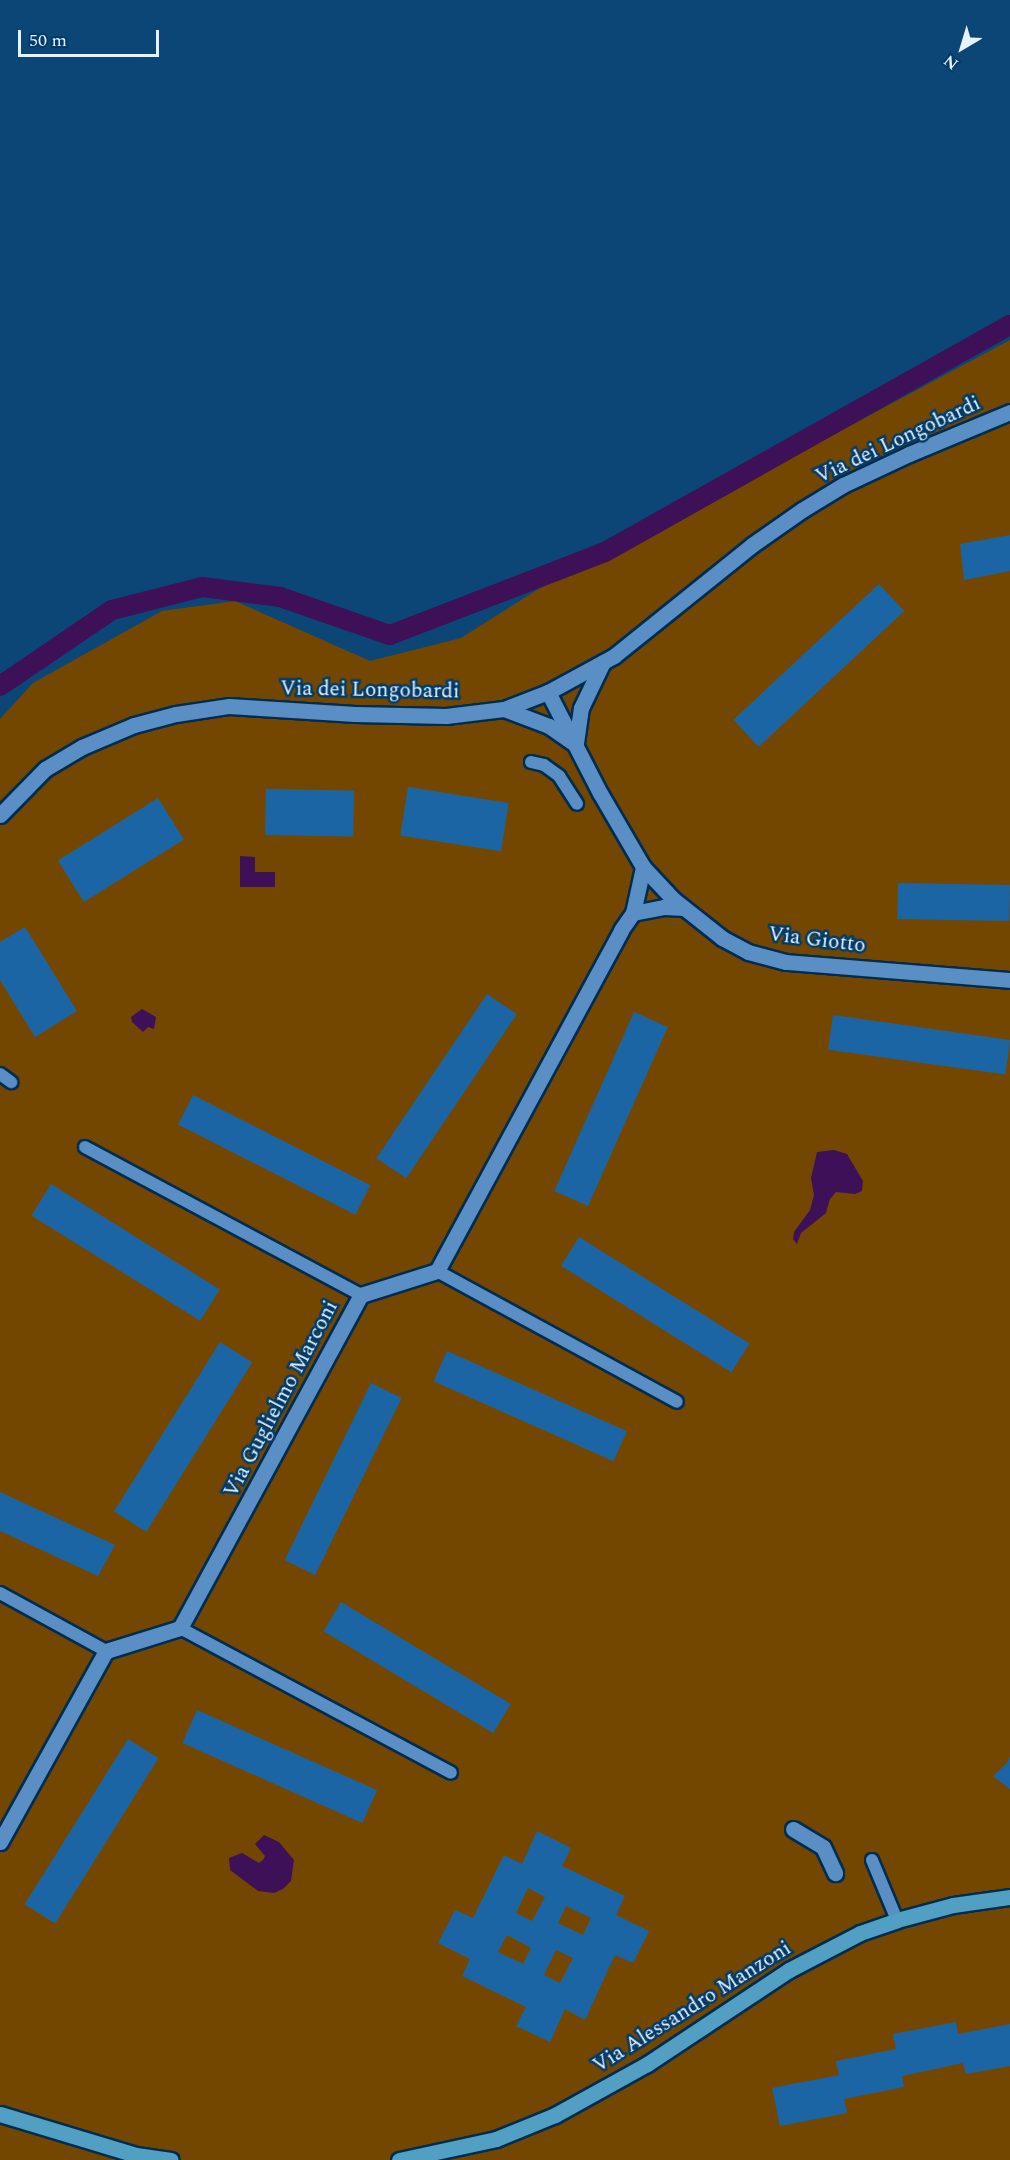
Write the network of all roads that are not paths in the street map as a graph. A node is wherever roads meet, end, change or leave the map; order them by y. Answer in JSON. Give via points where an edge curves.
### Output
{"nodes":[{"id":1,"x":1010,"y":412,"type":"edge"},
{"id":2,"x":603,"y":662,"type":"junction"},
{"id":3,"x":548,"y":692,"type":"junction"},
{"id":4,"x":504,"y":708,"type":"junction"},
{"id":5,"x":576,"y":746,"type":"junction"},
{"id":6,"x":531,"y":762,"type":"dead end"},
{"id":7,"x":577,"y":804,"type":"dead end"},
{"id":8,"x":0,"y":815,"type":"edge"},
{"id":9,"x":643,"y":867,"type":"junction"},
{"id":10,"x":684,"y":908,"type":"junction"},
{"id":11,"x":633,"y":913,"type":"junction"},
{"id":12,"x":1010,"y":980,"type":"edge"},
{"id":13,"x":0,"y":1074,"type":"edge"},
{"id":14,"x":11,"y":1082,"type":"dead end"},
{"id":15,"x":85,"y":1147,"type":"dead end"},
{"id":16,"x":437,"y":1271,"type":"junction"},
{"id":17,"x":361,"y":1295,"type":"junction"},
{"id":18,"x":677,"y":1402,"type":"dead end"},
{"id":19,"x":0,"y":1593,"type":"edge"},
{"id":20,"x":180,"y":1628,"type":"junction"},
{"id":21,"x":106,"y":1651,"type":"junction"},
{"id":22,"x":451,"y":1773,"type":"dead end"},
{"id":23,"x":793,"y":1828,"type":"dead end"},
{"id":24,"x":0,"y":1842,"type":"edge"},
{"id":25,"x":872,"y":1860,"type":"dead end"},
{"id":26,"x":835,"y":1873,"type":"dead end"},
{"id":27,"x":1010,"y":1897,"type":"edge"},
{"id":28,"x":897,"y":1920,"type":"junction"},
{"id":29,"x":0,"y":2114,"type":"edge"},
{"id":30,"x":171,"y":2160,"type":"edge"},
{"id":31,"x":399,"y":2160,"type":"edge"}],
"edges":[{"from":1,"to":2,"type":"street","name":"Via dei Longobardi","via":[[843,485],[802,510]]},
{"from":2,"to":3,"type":"street","name":"Via dei Longobardi"},
{"from":2,"to":5,"type":"street","via":[[581,708]]},
{"from":3,"to":4,"type":"street","name":"Via dei Longobardi"},
{"from":3,"to":5,"type":"street","name":"Via Giotto"},
{"from":4,"to":5,"type":"street","name":"Via Giotto","via":[[549,726]]},
{"from":4,"to":8,"type":"street","name":"Via dei Longobardi","via":[[446,716],[229,706],[176,714],[134,725],[82,747],[45,769]]},
{"from":5,"to":9,"type":"street","name":"Via Giotto"},
{"from":6,"to":7,"type":"lane","via":[[544,765],[559,776]]},
{"from":9,"to":10,"type":"street","name":"Via Giotto"},
{"from":9,"to":11,"type":"street"},
{"from":10,"to":11,"type":"street"},
{"from":10,"to":12,"type":"street","name":"Via Giotto","via":[[722,938],[748,952],[786,962]]},
{"from":11,"to":16,"type":"street"},
{"from":13,"to":14,"type":"lane"},
{"from":15,"to":17,"type":"lane"},
{"from":16,"to":17,"type":"street","name":"Via Guglielmo Marconi"},
{"from":16,"to":18,"type":"lane"},
{"from":17,"to":20,"type":"street","name":"Via Guglielmo Marconi"},
{"from":19,"to":21,"type":"lane"},
{"from":20,"to":21,"type":"street"},
{"from":20,"to":22,"type":"lane"},
{"from":21,"to":24,"type":"street"},
{"from":23,"to":26,"type":"street","via":[[824,1847]]},
{"from":25,"to":28,"type":"lane"},
{"from":27,"to":28,"type":"street","name":"Via Alessandro Manzoni","via":[[953,1905]]},
{"from":28,"to":31,"type":"street","name":"Via Alessandro Manzoni","via":[[789,1970],[647,2064],[555,2115],[496,2139]]},
{"from":29,"to":30,"type":"street","via":[[136,2155]]}]}
